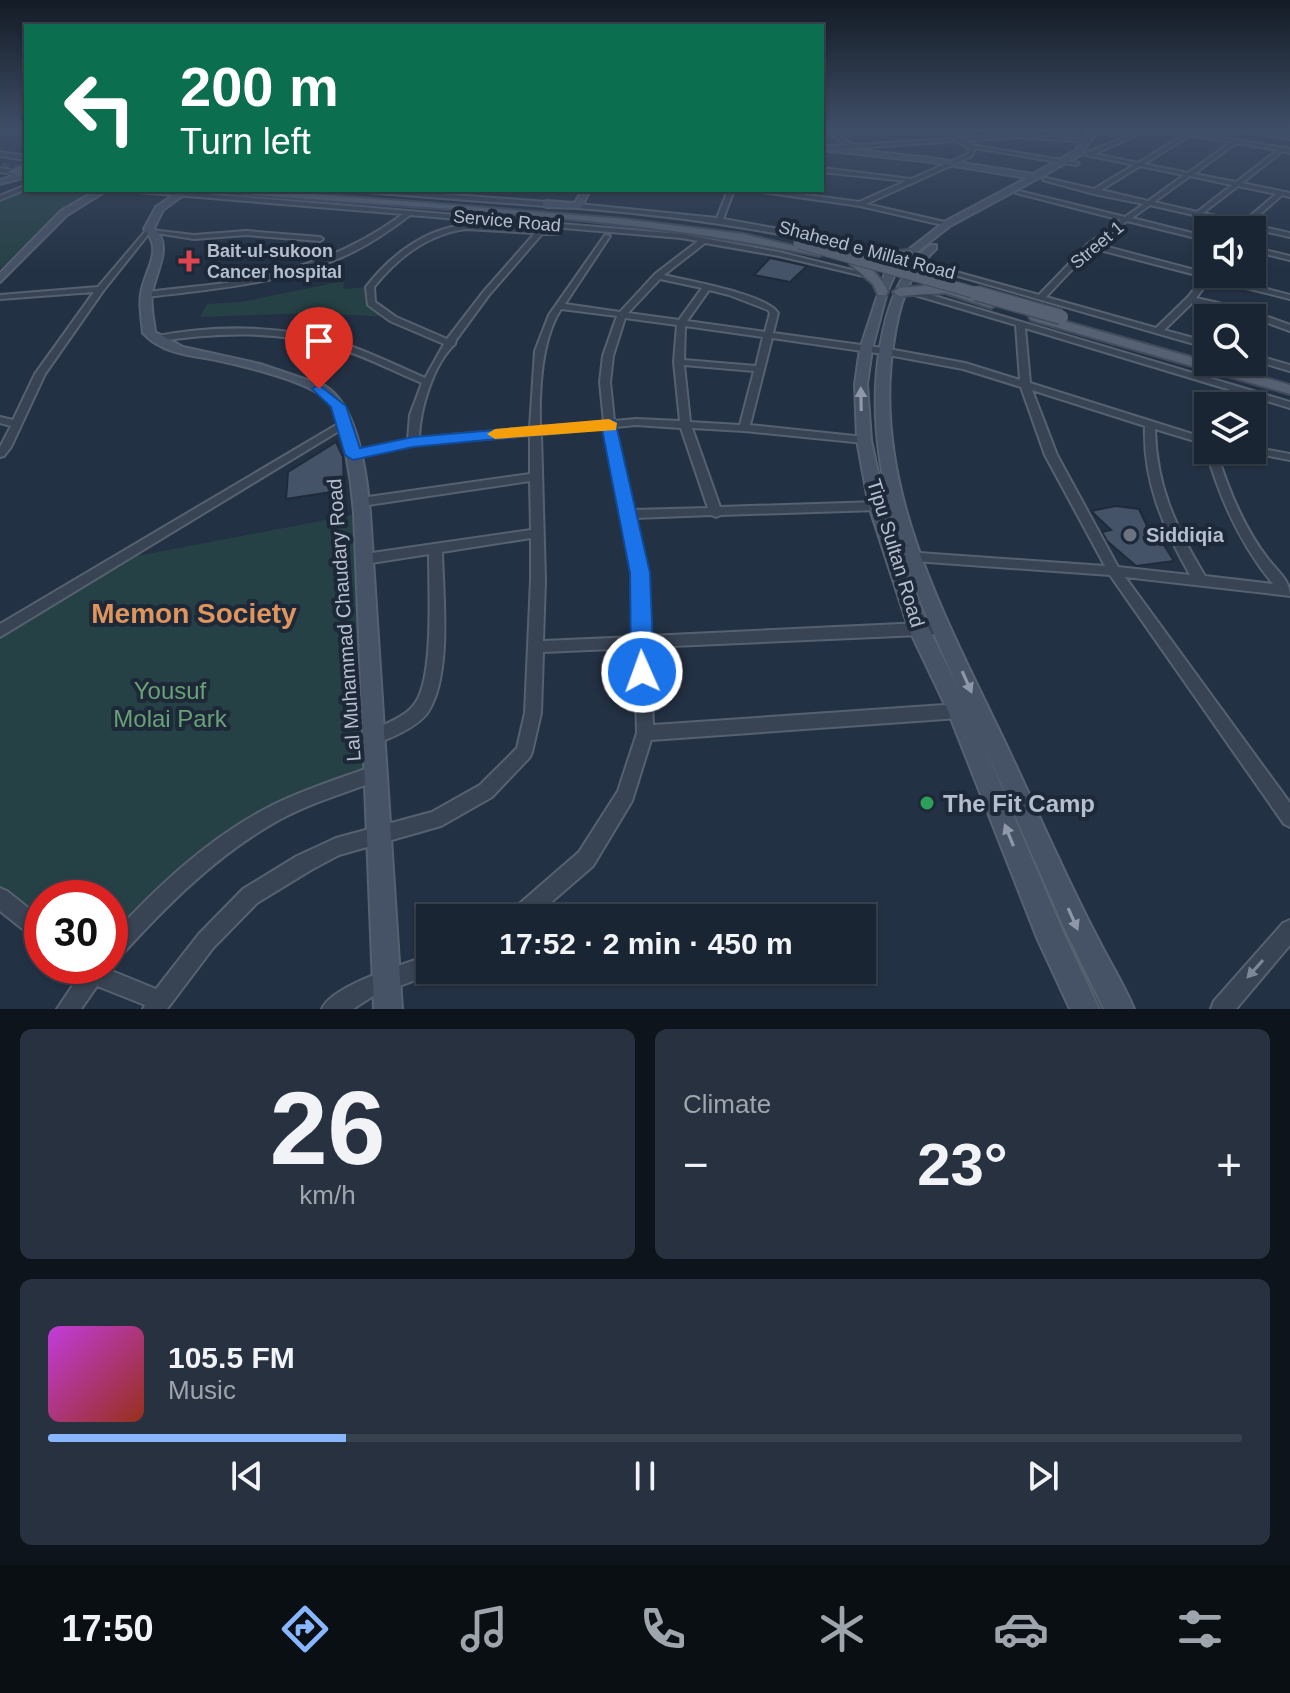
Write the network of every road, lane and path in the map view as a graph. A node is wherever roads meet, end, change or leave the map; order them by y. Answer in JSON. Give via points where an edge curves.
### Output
{"nodes":[{"id":1,"x":875,"y":176,"type":"edge"},
{"id":2,"x":920,"y":176,"type":"edge"},
{"id":3,"x":1031,"y":176,"type":"edge"},
{"id":4,"x":1052,"y":176,"type":"edge"},
{"id":5,"x":1119,"y":176,"type":"edge"},
{"id":6,"x":1188,"y":176,"type":"edge"},
{"id":7,"x":1195,"y":176,"type":"edge"},
{"id":8,"x":1249,"y":176,"type":"edge"},
{"id":9,"x":1036,"y":177,"type":"joint"},
{"id":10,"x":909,"y":180,"type":"junction"},
{"id":11,"x":1046,"y":180,"type":"junction"},
{"id":12,"x":1237,"y":185,"type":"junction"},
{"id":13,"x":24,"y":188,"type":"edge"},
{"id":14,"x":1007,"y":190,"type":"junction"},
{"id":15,"x":100,"y":192,"type":"edge"},
{"id":16,"x":160,"y":192,"type":"edge"},
{"id":17,"x":259,"y":192,"type":"edge"},
{"id":18,"x":296,"y":192,"type":"edge"},
{"id":19,"x":374,"y":192,"type":"edge"},
{"id":20,"x":574,"y":192,"type":"edge"},
{"id":21,"x":585,"y":192,"type":"edge"},
{"id":22,"x":730,"y":192,"type":"edge"},
{"id":23,"x":772,"y":192,"type":"edge"},
{"id":24,"x":1094,"y":192,"type":"junction"},
{"id":25,"x":509,"y":193,"type":"dead end"},
{"id":26,"x":1019,"y":193,"type":"junction"},
{"id":27,"x":181,"y":194,"type":"junction"},
{"id":28,"x":1287,"y":194,"type":"edge"},
{"id":29,"x":0,"y":198,"type":"edge"},
{"id":30,"x":492,"y":200,"type":"junction"},
{"id":31,"x":427,"y":204,"type":"edge"},
{"id":32,"x":860,"y":204,"type":"junction"},
{"id":33,"x":1148,"y":204,"type":"junction"},
{"id":34,"x":566,"y":205,"type":"junction"},
{"id":35,"x":578,"y":206,"type":"junction"},
{"id":36,"x":549,"y":207,"type":"junction"},
{"id":37,"x":409,"y":213,"type":"junction"},
{"id":38,"x":1198,"y":214,"type":"junction"},
{"id":39,"x":598,"y":215,"type":"junction"},
{"id":40,"x":1206,"y":216,"type":"edge"},
{"id":41,"x":1256,"y":216,"type":"edge"},
{"id":42,"x":720,"y":219,"type":"junction"},
{"id":43,"x":1126,"y":219,"type":"junction"},
{"id":44,"x":623,"y":222,"type":"junction"},
{"id":45,"x":947,"y":224,"type":"junction"},
{"id":46,"x":1266,"y":230,"type":"edge"},
{"id":47,"x":540,"y":232,"type":"junction"},
{"id":48,"x":150,"y":235,"type":"junction"},
{"id":49,"x":1290,"y":235,"type":"edge"},
{"id":50,"x":607,"y":236,"type":"junction"},
{"id":51,"x":1194,"y":236,"type":"edge"},
{"id":52,"x":320,"y":239,"type":"dead end"},
{"id":53,"x":704,"y":240,"type":"junction"},
{"id":54,"x":797,"y":244,"type":"junction"},
{"id":55,"x":1090,"y":245,"type":"junction"},
{"id":56,"x":833,"y":249,"type":"junction"},
{"id":57,"x":1266,"y":252,"type":"edge"},
{"id":58,"x":875,"y":253,"type":"dead end"},
{"id":59,"x":914,"y":256,"type":"junction"},
{"id":60,"x":856,"y":258,"type":"junction"},
{"id":61,"x":1290,"y":258,"type":"edge"},
{"id":62,"x":813,"y":262,"type":"junction"},
{"id":63,"x":1194,"y":271,"type":"edge"},
{"id":64,"x":893,"y":275,"type":"junction"},
{"id":65,"x":658,"y":276,"type":"junction"},
{"id":66,"x":930,"y":276,"type":"junction"},
{"id":67,"x":0,"y":279,"type":"edge"},
{"id":68,"x":707,"y":287,"type":"junction"},
{"id":69,"x":950,"y":287,"type":"junction"},
{"id":70,"x":1199,"y":288,"type":"edge"},
{"id":71,"x":1257,"y":288,"type":"edge"},
{"id":72,"x":100,"y":289,"type":"junction"},
{"id":73,"x":882,"y":292,"type":"joint"},
{"id":74,"x":146,"y":295,"type":"junction"},
{"id":75,"x":0,"y":297,"type":"edge"},
{"id":76,"x":1290,"y":297,"type":"edge"},
{"id":77,"x":1040,"y":298,"type":"junction"},
{"id":78,"x":991,"y":299,"type":"junction"},
{"id":79,"x":1191,"y":299,"type":"junction"},
{"id":80,"x":560,"y":306,"type":"junction"},
{"id":81,"x":622,"y":315,"type":"junction"},
{"id":82,"x":1059,"y":319,"type":"junction"},
{"id":83,"x":681,"y":323,"type":"junction"},
{"id":84,"x":1020,"y":323,"type":"junction"},
{"id":85,"x":1290,"y":328,"type":"edge"},
{"id":86,"x":1159,"y":330,"type":"junction"},
{"id":87,"x":766,"y":335,"type":"junction"},
{"id":88,"x":155,"y":339,"type":"junction"},
{"id":89,"x":1194,"y":341,"type":"edge"},
{"id":90,"x":451,"y":344,"type":"junction"},
{"id":91,"x":866,"y":349,"type":"junction"},
{"id":92,"x":883,"y":351,"type":"junction"},
{"id":93,"x":1194,"y":353,"type":"edge"},
{"id":94,"x":1194,"y":354,"type":"edge"},
{"id":95,"x":1194,"y":355,"type":"edge"},
{"id":96,"x":1194,"y":355,"type":"edge"},
{"id":97,"x":679,"y":362,"type":"junction"},
{"id":98,"x":1266,"y":367,"type":"edge"},
{"id":99,"x":1290,"y":368,"type":"edge"},
{"id":100,"x":758,"y":369,"type":"junction"},
{"id":101,"x":1266,"y":374,"type":"edge"},
{"id":102,"x":1260,"y":376,"type":"edge"},
{"id":103,"x":1290,"y":381,"type":"edge"},
{"id":104,"x":427,"y":382,"type":"junction"},
{"id":105,"x":1025,"y":384,"type":"junction"},
{"id":106,"x":1290,"y":390,"type":"edge"},
{"id":107,"x":1290,"y":405,"type":"edge"},
{"id":108,"x":0,"y":420,"type":"edge"},
{"id":109,"x":609,"y":423,"type":"junction"},
{"id":110,"x":17,"y":424,"type":"junction"},
{"id":111,"x":343,"y":424,"type":"junction"},
{"id":112,"x":685,"y":424,"type":"junction"},
{"id":113,"x":1150,"y":426,"type":"junction"},
{"id":114,"x":744,"y":428,"type":"junction"},
{"id":115,"x":535,"y":430,"type":"junction"},
{"id":116,"x":1194,"y":438,"type":"edge"},
{"id":117,"x":864,"y":440,"type":"junction"},
{"id":118,"x":413,"y":442,"type":"junction"},
{"id":119,"x":1266,"y":453,"type":"edge"},
{"id":120,"x":0,"y":454,"type":"edge"},
{"id":121,"x":353,"y":455,"type":"junction"},
{"id":122,"x":1290,"y":457,"type":"edge"},
{"id":123,"x":1215,"y":464,"type":"edge"},
{"id":124,"x":536,"y":477,"type":"junction"},
{"id":125,"x":361,"y":502,"type":"junction"},
{"id":126,"x":877,"y":506,"type":"junction"},
{"id":127,"x":716,"y":513,"type":"junction"},
{"id":128,"x":629,"y":514,"type":"junction"},
{"id":129,"x":537,"y":533,"type":"junction"},
{"id":130,"x":435,"y":548,"type":"junction"},
{"id":131,"x":905,"y":557,"type":"junction"},
{"id":132,"x":365,"y":559,"type":"junction"},
{"id":133,"x":1114,"y":571,"type":"junction"},
{"id":134,"x":1200,"y":580,"type":"junction"},
{"id":135,"x":1288,"y":592,"type":"edge"},
{"id":136,"x":943,"y":628,"type":"junction"},
{"id":137,"x":919,"y":629,"type":"junction"},
{"id":138,"x":0,"y":631,"type":"edge"},
{"id":139,"x":641,"y":642,"type":"junction"},
{"id":140,"x":535,"y":647,"type":"junction"},
{"id":141,"x":959,"y":711,"type":"junction"},
{"id":142,"x":645,"y":733,"type":"junction"},
{"id":143,"x":375,"y":737,"type":"junction"},
{"id":144,"x":376,"y":773,"type":"junction"},
{"id":145,"x":1290,"y":818,"type":"edge"},
{"id":146,"x":377,"y":836,"type":"junction"},
{"id":147,"x":0,"y":898,"type":"edge"},
{"id":148,"x":534,"y":904,"type":"edge"},
{"id":149,"x":24,"y":917,"type":"edge"},
{"id":150,"x":1290,"y":930,"type":"edge"},
{"id":151,"x":128,"y":935,"type":"edge"},
{"id":152,"x":416,"y":970,"type":"edge"},
{"id":153,"x":386,"y":980,"type":"junction"},
{"id":154,"x":82,"y":984,"type":"edge"},
{"id":155,"x":119,"y":984,"type":"edge"},
{"id":156,"x":156,"y":1005,"type":"edge"},
{"id":157,"x":68,"y":1009,"type":"edge"},
{"id":158,"x":333,"y":1009,"type":"edge"},
{"id":159,"x":388,"y":1009,"type":"edge"},
{"id":160,"x":1085,"y":1009,"type":"edge"},
{"id":161,"x":1120,"y":1009,"type":"edge"},
{"id":162,"x":1222,"y":1009,"type":"edge"}],
"edges":[{"from":1,"to":10,"type":"street"},
{"from":2,"to":10,"type":"street"},
{"from":3,"to":9,"type":"main road"},
{"from":4,"to":11,"type":"main road","name":"Tipu Sultan Road"},
{"from":5,"to":24,"type":"street"},
{"from":6,"to":33,"type":"street","name":"Street 1"},
{"from":7,"to":12,"type":"street"},
{"from":8,"to":12,"type":"street"},
{"from":9,"to":14,"type":"main road","name":"Tipu Sultan Road"},
{"from":10,"to":32,"type":"street"},
{"from":11,"to":24,"type":"street"},
{"from":11,"to":26,"type":"main road","name":"Tipu Sultan Road"},
{"from":12,"to":28,"type":"street"},
{"from":12,"to":38,"type":"street"},
{"from":13,"to":29,"type":"street"},
{"from":14,"to":26,"type":"main road"},
{"from":14,"to":45,"type":"main road","name":"Tipu Sultan Road"},
{"from":15,"to":67,"type":"main road","via":[[64,213]]},
{"from":16,"to":27,"type":"street","name":"Service Road"},
{"from":17,"to":31,"type":"main road","name":"Shaheed e Millat Road"},
{"from":18,"to":36,"type":"main road","name":"Shaheed e Millat Road"},
{"from":19,"to":31,"type":"street"},
{"from":20,"to":34,"type":"main road"},
{"from":21,"to":35,"type":"main road"},
{"from":22,"to":42,"type":"street"},
{"from":23,"to":32,"type":"street"},
{"from":24,"to":33,"type":"street"},
{"from":25,"to":30,"type":"street"},
{"from":26,"to":43,"type":"street"},
{"from":26,"to":59,"type":"main road","name":"Tipu Sultan Road"},
{"from":27,"to":37,"type":"street","name":"Service Road"},
{"from":27,"to":48,"type":"main road","via":[[159,209]]},
{"from":28,"to":41,"type":"street"},
{"from":30,"to":31,"type":"street"},
{"from":30,"to":36,"type":"street"},
{"from":31,"to":37,"type":"street","name":"Service Road"},
{"from":31,"to":44,"type":"main road","name":"Shaheed e Millat Road"},
{"from":31,"to":53,"type":"street","name":"Service Road"},
{"from":32,"to":45,"type":"street"},
{"from":33,"to":38,"type":"street"},
{"from":33,"to":43,"type":"street","name":"Street 1"},
{"from":34,"to":35,"type":"main road"},
{"from":34,"to":36,"type":"main road"},
{"from":35,"to":42,"type":"street"},
{"from":36,"to":39,"type":"main road","name":"Shaheed e Millat Road"},
{"from":37,"to":74,"type":"street","via":[[383,235],[320,265]]},
{"from":38,"to":40,"type":"street"},
{"from":39,"to":54,"type":"main road"},
{"from":39,"to":56,"type":"main road","name":"Shaheed e Millat Road","via":[[706,225]]},
{"from":42,"to":56,"type":"street"},
{"from":43,"to":51,"type":"street"},
{"from":43,"to":55,"type":"street","name":"Street 1"},
{"from":44,"to":54,"type":"main road"},
{"from":44,"to":56,"type":"main road","name":"Shaheed e Millat Road"},
{"from":45,"to":59,"type":"main road","name":"Tipu Sultan Road"},
{"from":46,"to":49,"type":"street"},
{"from":47,"to":50,"type":"street"},
{"from":47,"to":90,"type":"street"},
{"from":47,"to":90,"type":"street","via":[[455,228],[403,252],[380,273],[370,287],[371,303],[393,319]]},
{"from":48,"to":52,"type":"street","via":[[246,233]]},
{"from":48,"to":72,"type":"street"},
{"from":48,"to":74,"type":"main road"},
{"from":50,"to":53,"type":"street"},
{"from":50,"to":80,"type":"street"},
{"from":53,"to":62,"type":"street","name":"Service Road"},
{"from":53,"to":65,"type":"street"},
{"from":54,"to":82,"type":"main road","bridge":true},
{"from":55,"to":63,"type":"street"},
{"from":55,"to":77,"type":"street","name":"Street 1"},
{"from":56,"to":58,"type":"street"},
{"from":56,"to":60,"type":"main road","name":"Shaheed e Millat Road"},
{"from":56,"to":62,"type":"street"},
{"from":57,"to":61,"type":"street"},
{"from":59,"to":60,"type":"main road"},
{"from":59,"to":64,"type":"main road","name":"Tipu Sultan Road"},
{"from":59,"to":69,"type":"main road"},
{"from":60,"to":64,"type":"main road"},
{"from":62,"to":64,"type":"street","name":"Service Road"},
{"from":64,"to":66,"type":"main road","name":"Shaheed e Millat Road"},
{"from":64,"to":69,"type":"main road"},
{"from":64,"to":73,"type":"main road"},
{"from":64,"to":78,"type":"street","name":"Service Road"},
{"from":64,"to":92,"type":"main road","name":"Tipu Sultan Road"},
{"from":65,"to":68,"type":"street"},
{"from":65,"to":81,"type":"street"},
{"from":66,"to":69,"type":"main road","name":"Shaheed e Millat Road"},
{"from":66,"to":78,"type":"street"},
{"from":68,"to":83,"type":"street"},
{"from":68,"to":87,"type":"street","via":[[771,308]]},
{"from":69,"to":78,"type":"main road","name":"Shaheed e Millat Road"},
{"from":70,"to":79,"type":"street"},
{"from":71,"to":76,"type":"street"},
{"from":72,"to":75,"type":"street"},
{"from":72,"to":110,"type":"street","via":[[40,374]]},
{"from":73,"to":91,"type":"main road","name":"Tipu Sultan Road"},
{"from":74,"to":88,"type":"main road","via":[[149,333]]},
{"from":77,"to":78,"type":"street"},
{"from":77,"to":86,"type":"street"},
{"from":78,"to":84,"type":"street","name":"Service Road"},
{"from":78,"to":93,"type":"main road","name":"Shaheed e Millat Road"},
{"from":78,"to":96,"type":"main road","name":"Shaheed e Millat Road"},
{"from":79,"to":85,"type":"street"},
{"from":79,"to":86,"type":"street"},
{"from":80,"to":81,"type":"street"},
{"from":80,"to":115,"type":"street","via":[[540,351]]},
{"from":81,"to":83,"type":"street"},
{"from":81,"to":109,"type":"street","via":[[608,356]]},
{"from":82,"to":94,"type":"main road"},
{"from":82,"to":95,"type":"main road"},
{"from":83,"to":87,"type":"street"},
{"from":83,"to":97,"type":"street"},
{"from":84,"to":105,"type":"street"},
{"from":84,"to":107,"type":"street","name":"Service Road"},
{"from":86,"to":89,"type":"street"},
{"from":87,"to":91,"type":"street"},
{"from":87,"to":100,"type":"street"},
{"from":88,"to":104,"type":"street","via":[[205,332],[283,334],[346,348]]},
{"from":88,"to":111,"type":"main road","name":"Lal Muhammad Chaudary Road","via":[[186,351],[247,362],[319,389],[338,406]]},
{"from":90,"to":104,"type":"street"},
{"from":91,"to":92,"type":"street"},
{"from":117,"to":91,"type":"main road","name":"Tipu Sultan Road","one_way":true,"via":[[861,384]]},
{"from":92,"to":105,"type":"street"},
{"from":92,"to":131,"type":"main road","name":"Tipu Sultan Road","via":[[879,385],[886,461]]},
{"from":97,"to":100,"type":"street"},
{"from":97,"to":112,"type":"street"},
{"from":98,"to":99,"type":"street"},
{"from":100,"to":114,"type":"street"},
{"from":101,"to":103,"type":"main road","name":"Shaheed e Millat Road"},
{"from":102,"to":106,"type":"main road","name":"Shaheed e Millat Road"},
{"from":104,"to":118,"type":"street","via":[[415,413]]},
{"from":105,"to":113,"type":"street"},
{"from":105,"to":133,"type":"street","via":[[1051,455]]},
{"from":108,"to":110,"type":"street"},
{"from":109,"to":112,"type":"street"},
{"from":109,"to":115,"type":"street"},
{"from":109,"to":128,"type":"street"},
{"from":110,"to":120,"type":"street"},
{"from":111,"to":121,"type":"main road","name":"Lal Muhammad Chaudary Road"},
{"from":111,"to":138,"type":"street"},
{"from":112,"to":114,"type":"street"},
{"from":112,"to":127,"type":"street"},
{"from":113,"to":116,"type":"street"},
{"from":113,"to":134,"type":"street","via":[[1154,486]]},
{"from":114,"to":117,"type":"street"},
{"from":115,"to":118,"type":"street"},
{"from":115,"to":124,"type":"street"},
{"from":117,"to":126,"type":"main road","name":"Tipu Sultan Road"},
{"from":118,"to":121,"type":"street"},
{"from":119,"to":122,"type":"street"},
{"from":121,"to":125,"type":"main road","name":"Lal Muhammad Chaudary Road"},
{"from":123,"to":135,"type":"street","via":[[1232,516]]},
{"from":124,"to":125,"type":"street"},
{"from":124,"to":129,"type":"street"},
{"from":125,"to":132,"type":"main road","name":"Lal Muhammad Chaudary Road"},
{"from":126,"to":127,"type":"street"},
{"from":126,"to":131,"type":"main road","name":"Tipu Sultan Road"},
{"from":127,"to":128,"type":"street"},
{"from":128,"to":139,"type":"street","via":[[640,573]]},
{"from":129,"to":130,"type":"street"},
{"from":129,"to":140,"type":"street"},
{"from":130,"to":132,"type":"street"},
{"from":130,"to":143,"type":"street","via":[[435,655],[429,689],[421,709]]},
{"from":131,"to":133,"type":"street"},
{"from":131,"to":136,"type":"main road","name":"Tipu Sultan Road"},
{"from":131,"to":137,"type":"main road","name":"Tipu Sultan Road"},
{"from":132,"to":143,"type":"main road","name":"Lal Muhammad Chaudary Road"},
{"from":133,"to":134,"type":"street"},
{"from":133,"to":145,"type":"street"},
{"from":134,"to":135,"type":"street"},
{"from":136,"to":137,"type":"street"},
{"from":136,"to":161,"type":"main road","name":"Tipu Sultan Road","one_way":true,"via":[[1090,956]]},
{"from":137,"to":139,"type":"street"},
{"from":137,"to":141,"type":"main road","name":"Tipu Sultan Road"},
{"from":139,"to":140,"type":"street"},
{"from":139,"to":142,"type":"street"},
{"from":140,"to":146,"type":"street","via":[[533,713],[524,752],[486,791],[448,813]]},
{"from":141,"to":142,"type":"street"},
{"from":160,"to":141,"type":"main road","name":"Tipu Sultan Road","one_way":true},
{"from":142,"to":148,"type":"street","via":[[626,795],[586,859]]},
{"from":143,"to":144,"type":"main road","name":"Lal Muhammad Chaudary Road"},
{"from":144,"to":146,"type":"main road","name":"Lal Muhammad Chaudary Road"},
{"from":144,"to":151,"type":"street","via":[[273,814],[226,844]]},
{"from":146,"to":153,"type":"main road","name":"Lal Muhammad Chaudary Road"},
{"from":146,"to":156,"type":"street","via":[[325,852],[250,896]]},
{"from":147,"to":149,"type":"street"},
{"from":150,"to":162,"type":"street","one_way":true},
{"from":152,"to":153,"type":"street"},
{"from":153,"to":158,"type":"street"},
{"from":153,"to":159,"type":"main road","name":"Lal Muhammad Chaudary Road"},
{"from":154,"to":157,"type":"street"},
{"from":155,"to":156,"type":"street"}]}
